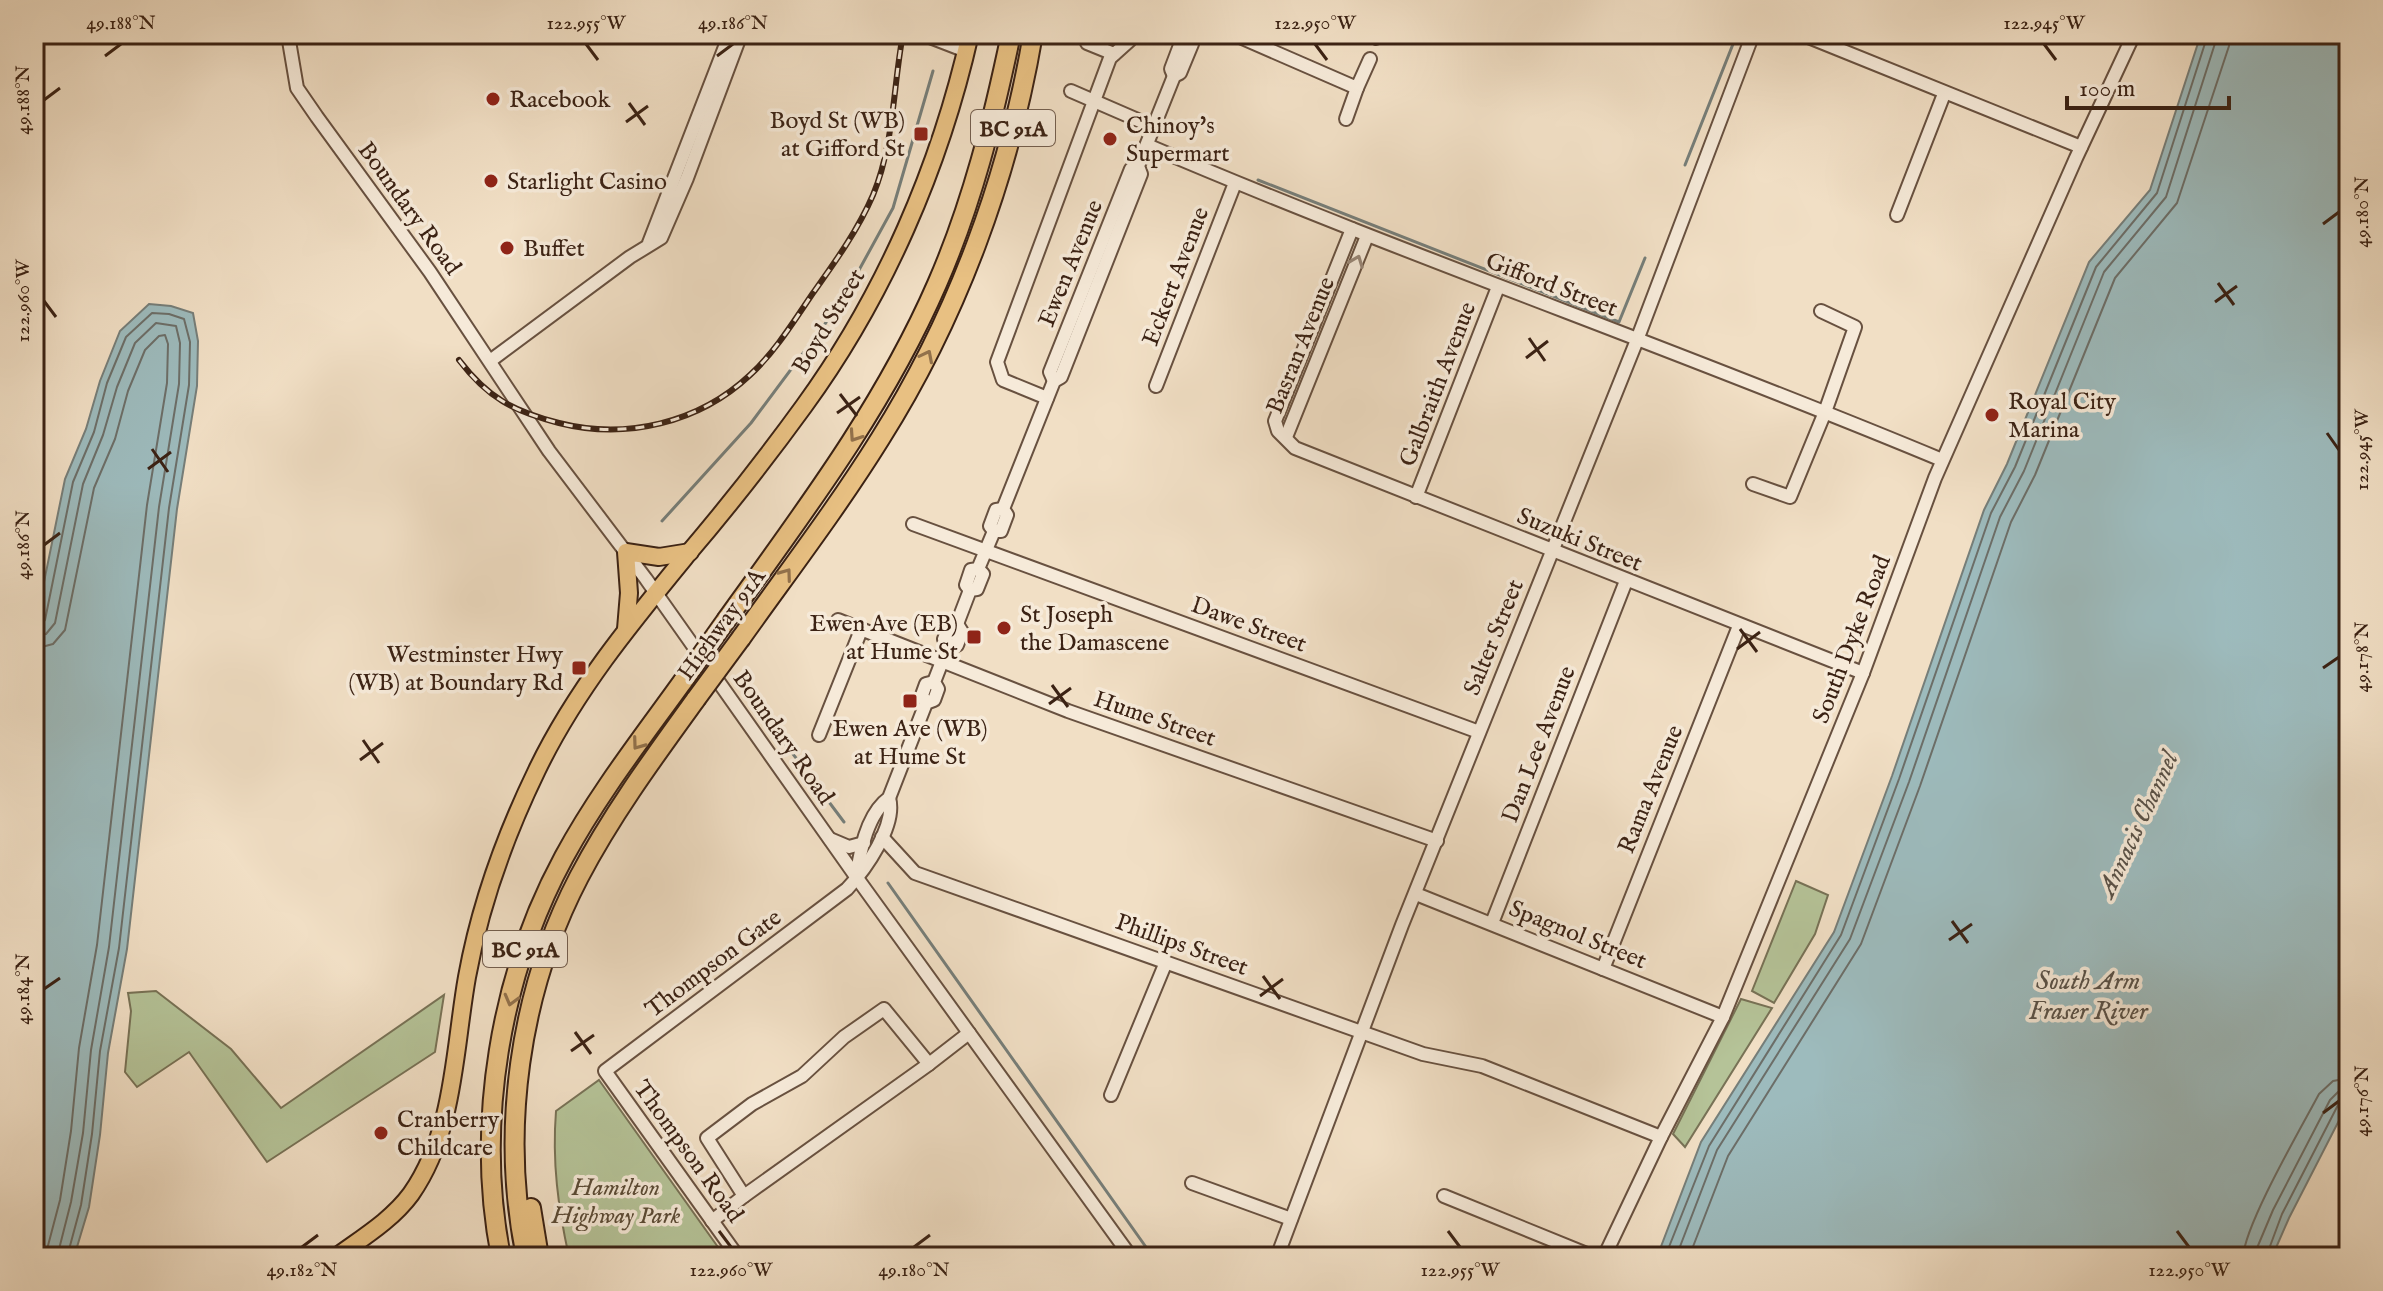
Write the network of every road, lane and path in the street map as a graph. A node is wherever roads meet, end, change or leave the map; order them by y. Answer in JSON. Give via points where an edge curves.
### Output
{"nodes":[{"id":1,"x":730,"y":34,"type":"edge"},
{"id":2,"x":741,"y":34,"type":"edge"},
{"id":3,"x":924,"y":34,"type":"edge"},
{"id":4,"x":1011,"y":34,"type":"edge"},
{"id":5,"x":1033,"y":34,"type":"edge"},
{"id":6,"x":1132,"y":34,"type":"edge"},
{"id":7,"x":1233,"y":34,"type":"edge"},
{"id":8,"x":1753,"y":34,"type":"edge"},
{"id":9,"x":1801,"y":34,"type":"edge"},
{"id":10,"x":2134,"y":34,"type":"edge"},
{"id":11,"x":288,"y":35,"type":"edge"},
{"id":12,"x":1190,"y":36,"type":"edge"},
{"id":13,"x":968,"y":42,"type":"edge"},
{"id":14,"x":1087,"y":43,"type":"dead end"},
{"id":15,"x":1114,"y":54,"type":"junction"},
{"id":16,"x":1370,"y":59,"type":"dead end"},
{"id":17,"x":1357,"y":88,"type":"junction"},
{"id":18,"x":1071,"y":91,"type":"dead end"},
{"id":19,"x":1944,"y":94,"type":"junction"},
{"id":20,"x":1095,"y":101,"type":"junction"},
{"id":21,"x":1346,"y":119,"type":"dead end"},
{"id":22,"x":1154,"y":127,"type":"junction"},
{"id":23,"x":1147,"y":145,"type":"junction"},
{"id":24,"x":2081,"y":147,"type":"junction"},
{"id":25,"x":1235,"y":183,"type":"junction"},
{"id":26,"x":1897,"y":215,"type":"dead end"},
{"id":27,"x":1352,"y":229,"type":"junction"},
{"id":28,"x":1367,"y":236,"type":"junction"},
{"id":29,"x":649,"y":243,"type":"junction"},
{"id":30,"x":1498,"y":287,"type":"junction"},
{"id":31,"x":1821,"y":311,"type":"dead end"},
{"id":32,"x":1637,"y":340,"type":"junction"},
{"id":33,"x":490,"y":361,"type":"junction"},
{"id":34,"x":1156,"y":386,"type":"dead end"},
{"id":35,"x":1047,"y":398,"type":"junction"},
{"id":36,"x":1825,"y":412,"type":"junction"},
{"id":37,"x":1286,"y":437,"type":"junction"},
{"id":38,"x":1942,"y":460,"type":"junction"},
{"id":39,"x":1753,"y":484,"type":"dead end"},
{"id":40,"x":1416,"y":497,"type":"junction"},
{"id":41,"x":913,"y":524,"type":"dead end"},
{"id":42,"x":986,"y":551,"type":"junction"},
{"id":43,"x":1551,"y":551,"type":"junction"},
{"id":44,"x":626,"y":552,"type":"junction"},
{"id":45,"x":690,"y":552,"type":"junction"},
{"id":46,"x":1626,"y":581,"type":"junction"},
{"id":47,"x":656,"y":593,"type":"junction"},
{"id":48,"x":838,"y":620,"type":"dead end"},
{"id":49,"x":1739,"y":626,"type":"junction"},
{"id":50,"x":626,"y":629,"type":"junction"},
{"id":51,"x":861,"y":630,"type":"junction"},
{"id":52,"x":942,"y":662,"type":"junction"},
{"id":53,"x":1863,"y":673,"type":"junction"},
{"id":54,"x":1479,"y":732,"type":"junction"},
{"id":55,"x":819,"y":735,"type":"dead end"},
{"id":56,"x":889,"y":798,"type":"junction"},
{"id":57,"x":882,"y":837,"type":"junction"},
{"id":58,"x":830,"y":839,"type":"junction"},
{"id":59,"x":1437,"y":841,"type":"junction"},
{"id":60,"x":864,"y":843,"type":"junction"},
{"id":61,"x":857,"y":878,"type":"junction"},
{"id":62,"x":847,"y":889,"type":"joint"},
{"id":63,"x":1416,"y":894,"type":"junction"},
{"id":64,"x":1492,"y":923,"type":"junction"},
{"id":65,"x":1166,"y":962,"type":"junction"},
{"id":66,"x":1603,"y":969,"type":"junction"},
{"id":67,"x":1723,"y":1017,"type":"junction"},
{"id":68,"x":1361,"y":1032,"type":"junction"},
{"id":69,"x":969,"y":1033,"type":"junction"},
{"id":70,"x":929,"y":1064,"type":"junction"},
{"id":71,"x":605,"y":1071,"type":"joint"},
{"id":72,"x":1111,"y":1095,"type":"dead end"},
{"id":73,"x":516,"y":1102,"type":"junction"},
{"id":74,"x":1661,"y":1137,"type":"junction"},
{"id":75,"x":1192,"y":1183,"type":"dead end"},
{"id":76,"x":744,"y":1196,"type":"junction"},
{"id":77,"x":1444,"y":1196,"type":"dead end"},
{"id":78,"x":1291,"y":1219,"type":"junction"},
{"id":79,"x":712,"y":1221,"type":"junction"},
{"id":80,"x":336,"y":1257,"type":"edge"},
{"id":81,"x":501,"y":1257,"type":"edge"},
{"id":82,"x":526,"y":1257,"type":"edge"},
{"id":83,"x":539,"y":1257,"type":"edge"},
{"id":84,"x":738,"y":1257,"type":"edge"},
{"id":85,"x":1131,"y":1257,"type":"edge"},
{"id":86,"x":1277,"y":1257,"type":"edge"},
{"id":87,"x":1594,"y":1257,"type":"edge"},
{"id":88,"x":1604,"y":1257,"type":"edge"}],
"edges":[{"from":1,"to":29,"type":"street"},
{"from":2,"to":29,"type":"street","via":[[667,227]]},
{"from":3,"to":13,"type":"street"},
{"from":4,"to":81,"type":"highway","name":"Highway 91A","number":"BC 91A","one_way":true,"bridge":true,"via":[[964,216],[900,359],[865,421],[585,821],[543,901],[505,1022],[493,1105],[491,1175]]},
{"from":73,"to":5,"type":"highway","name":"Highway 91A","number":"BC 91A","one_way":true,"bridge":true,"via":[[539,975],[566,904],[606,829],[872,452],[951,306],[985,220],[1015,120]]},
{"from":6,"to":15,"type":"street"},
{"from":7,"to":17,"type":"street"},
{"from":8,"to":32,"type":"street","name":"Salter Street"},
{"from":9,"to":19,"type":"street"},
{"from":10,"to":24,"type":"street","name":"South Dyke Road"},
{"from":11,"to":33,"type":"street","name":"Boundary Road","via":[[297,88]]},
{"from":12,"to":22,"type":"street","name":"Ewen Avenue","via":[[1192,44]]},
{"from":13,"to":45,"type":"main road","name":"Boyd Street","via":[[935,154],[876,290],[804,406]]},
{"from":14,"to":15,"type":"street"},
{"from":15,"to":20,"type":"street"},
{"from":16,"to":17,"type":"street"},
{"from":17,"to":21,"type":"street"},
{"from":18,"to":20,"type":"street"},
{"from":19,"to":24,"type":"street"},
{"from":19,"to":26,"type":"street"},
{"from":20,"to":22,"type":"street"},
{"from":20,"to":35,"type":"street","via":[[997,362],[1003,380]]},
{"from":22,"to":23,"type":"street","name":"Ewen Avenue"},
{"from":23,"to":25,"type":"street","name":"Gifford Street"},
{"from":23,"to":35,"type":"street","name":"Ewen Avenue","via":[[1138,166],[1131,169],[1050,372],[1054,381]]},
{"from":24,"to":38,"type":"street","name":"South Dyke Road"},
{"from":25,"to":27,"type":"street","name":"Gifford Street"},
{"from":25,"to":34,"type":"street","name":"Eckert Avenue"},
{"from":27,"to":28,"type":"street","name":"Gifford Street"},
{"from":27,"to":37,"type":"street","name":"Basran Avenue","via":[[1275,421]]},
{"from":28,"to":30,"type":"street","name":"Gifford Street"},
{"from":37,"to":28,"type":"street","name":"Basran Avenue","one_way":true},
{"from":29,"to":33,"type":"street"},
{"from":30,"to":32,"type":"street","name":"Gifford Street"},
{"from":30,"to":40,"type":"street","name":"Galbraith Avenue"},
{"from":31,"to":36,"type":"street","via":[[1855,327]]},
{"from":32,"to":36,"type":"street","name":"Gifford Street"},
{"from":32,"to":43,"type":"street","name":"Salter Street"},
{"from":33,"to":44,"type":"street","name":"Boundary Road","via":[[549,451]]},
{"from":35,"to":42,"type":"street","name":"Ewen Avenue","via":[[1003,509],[1007,515],[1001,531],[994,531]]},
{"from":36,"to":38,"type":"street","name":"Gifford Street"},
{"from":36,"to":39,"type":"street","via":[[1790,497]]},
{"from":37,"to":40,"type":"street","name":"Suzuki Street","via":[[1295,448]]},
{"from":38,"to":53,"type":"street","name":"South Dyke Road"},
{"from":40,"to":43,"type":"street","name":"Suzuki Street"},
{"from":41,"to":42,"type":"street","name":"Dawe Street"},
{"from":42,"to":52,"type":"street","name":"Ewen Avenue","via":[[978,569],[983,574],[980,582],[970,590],[957,624],[962,632],[957,645],[948,646]]},
{"from":42,"to":54,"type":"street","name":"Dawe Street"},
{"from":43,"to":46,"type":"street","name":"Suzuki Street"},
{"from":43,"to":54,"type":"street","name":"Salter Street"},
{"from":44,"to":45,"type":"main road","via":[[659,557]]},
{"from":44,"to":47,"type":"street","name":"Boundary Road"},
{"from":44,"to":50,"type":"main road"},
{"from":45,"to":47,"type":"main road","name":"Boyd Street"},
{"from":46,"to":49,"type":"street","name":"Suzuki Street"},
{"from":46,"to":64,"type":"street","name":"Dan Lee Avenue"},
{"from":47,"to":50,"type":"main road","name":"Boyd Street"},
{"from":47,"to":58,"type":"street","name":"Boundary Road"},
{"from":48,"to":51,"type":"street","name":"Hume Street"},
{"from":49,"to":53,"type":"street","name":"Suzuki Street"},
{"from":49,"to":66,"type":"street","name":"Rama Avenue"},
{"from":50,"to":80,"type":"main road","name":"Boyd Street","via":[[552,740],[506,838],[472,953],[445,1116],[431,1159],[403,1204]]},
{"from":51,"to":52,"type":"street","name":"Hume Street"},
{"from":51,"to":55,"type":"street"},
{"from":52,"to":56,"type":"street","name":"Ewen Avenue","via":[[934,700],[926,703]]},
{"from":52,"to":59,"type":"street","name":"Hume Street"},
{"from":53,"to":67,"type":"street","name":"South Dyke Road"},
{"from":54,"to":59,"type":"street","name":"Salter Street"},
{"from":56,"to":57,"type":"street","name":"Ewen Avenue","via":[[892,808]]},
{"from":56,"to":60,"type":"street","name":"Ewen Avenue","via":[[879,805]]},
{"from":57,"to":61,"type":"street","name":"Ewen Avenue"},
{"from":57,"to":65,"type":"street","name":"Phillips Street","via":[[915,873]]},
{"from":58,"to":60,"type":"street","via":[[849,847]]},
{"from":58,"to":61,"type":"street","name":"Boundary Road"},
{"from":59,"to":63,"type":"street","name":"Salter Street"},
{"from":60,"to":61,"type":"street","name":"Ewen Avenue"},
{"from":61,"to":62,"type":"street","name":"Ewen Avenue"},
{"from":61,"to":69,"type":"street","name":"Boundary Road"},
{"from":62,"to":71,"type":"street","name":"Thompson Gate"},
{"from":63,"to":64,"type":"street","name":"Spagnol Street"},
{"from":63,"to":68,"type":"street","name":"Salter Street"},
{"from":64,"to":66,"type":"street","name":"Spagnol Street"},
{"from":65,"to":68,"type":"street","name":"Phillips Street"},
{"from":65,"to":72,"type":"street"},
{"from":66,"to":67,"type":"street","name":"Spagnol Street"},
{"from":67,"to":74,"type":"street","name":"South Dyke Road"},
{"from":68,"to":74,"type":"street","name":"Phillips Street","via":[[1423,1054],[1482,1066]]},
{"from":68,"to":78,"type":"street","name":"Salter Street"},
{"from":69,"to":70,"type":"street"},
{"from":69,"to":85,"type":"street","name":"Boundary Road"},
{"from":70,"to":76,"type":"street"},
{"from":70,"to":76,"type":"street","via":[[884,1009],[844,1037],[802,1076],[707,1138]]},
{"from":71,"to":79,"type":"street","name":"Thompson Road"},
{"from":73,"to":82,"type":"highway","name":"Highway 91A","number":"BC 91A","via":[[514,1147]]},
{"from":73,"to":83,"type":"highway"},
{"from":74,"to":88,"type":"street","name":"South Dyke Road"},
{"from":75,"to":78,"type":"street"},
{"from":76,"to":79,"type":"street"},
{"from":77,"to":87,"type":"street"},
{"from":78,"to":86,"type":"street","name":"Salter Street"},
{"from":79,"to":84,"type":"street","name":"Thompson Road"}]}
